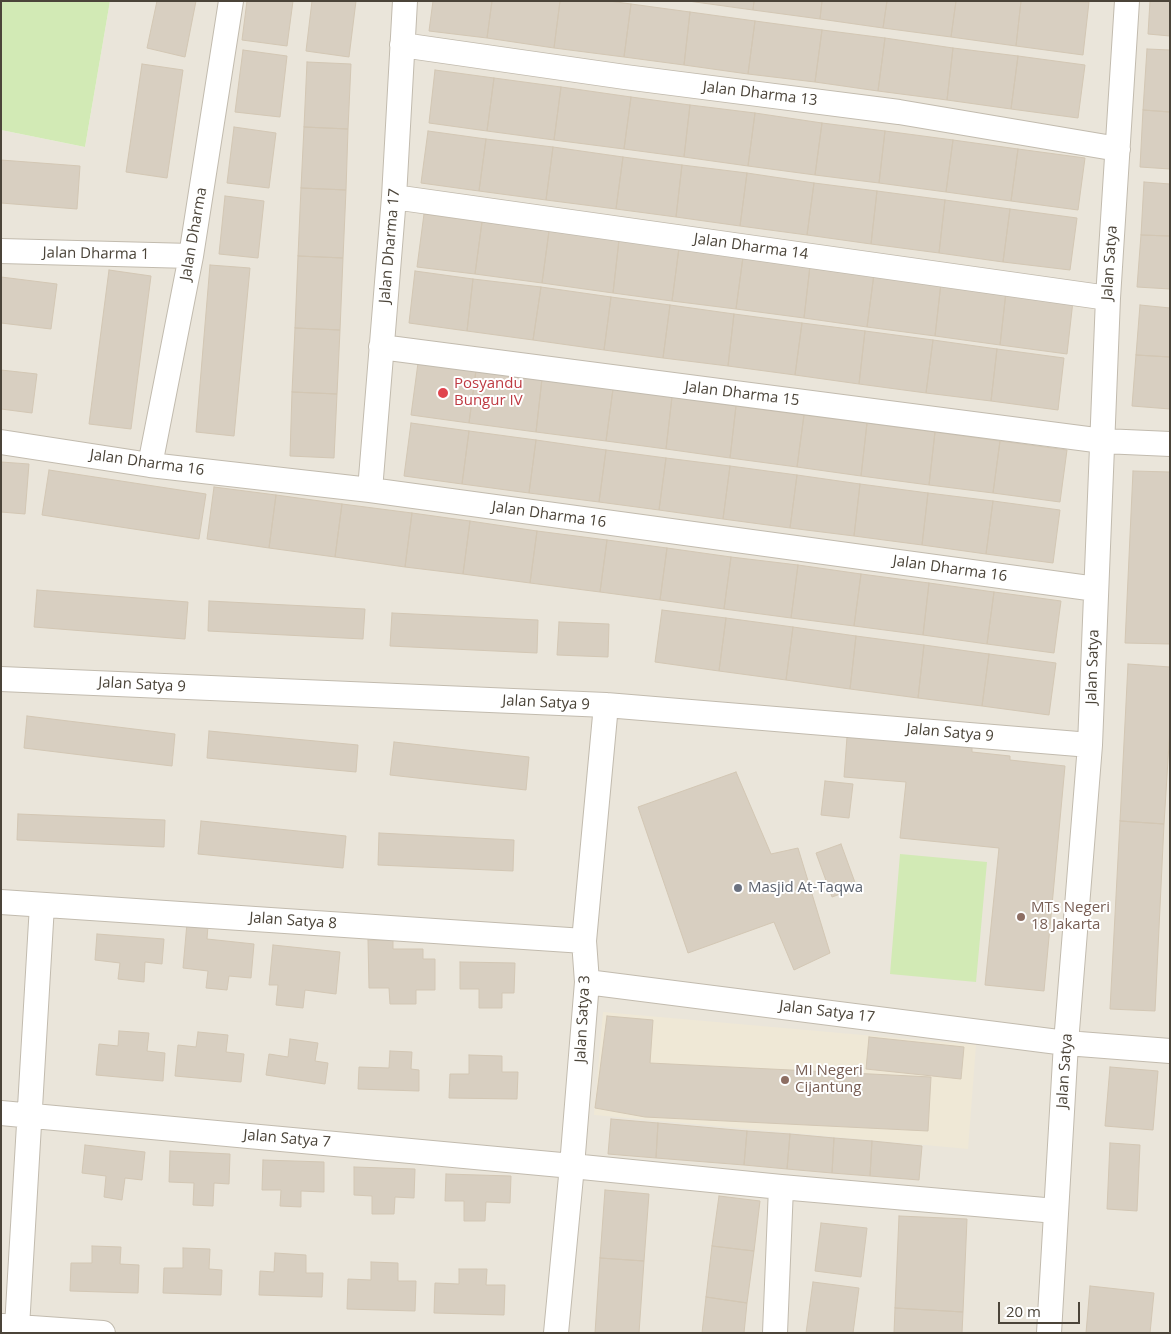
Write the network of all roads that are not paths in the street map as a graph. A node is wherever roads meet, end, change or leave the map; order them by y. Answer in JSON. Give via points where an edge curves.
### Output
{"nodes":[{"id":1,"x":231,"y":1,"type":"edge"},
{"id":2,"x":405,"y":1,"type":"edge"},
{"id":3,"x":1127,"y":1,"type":"edge"},
{"id":4,"x":402,"y":45,"type":"junction"},
{"id":5,"x":1118,"y":149,"type":"junction"},
{"id":6,"x":394,"y":197,"type":"junction"},
{"id":7,"x":1,"y":251,"type":"edge"},
{"id":8,"x":191,"y":256,"type":"junction"},
{"id":9,"x":1108,"y":298,"type":"junction"},
{"id":10,"x":381,"y":347,"type":"junction"},
{"id":11,"x":1103,"y":441,"type":"junction"},
{"id":12,"x":1,"y":442,"type":"edge"},
{"id":13,"x":1170,"y":444,"type":"edge"},
{"id":14,"x":150,"y":465,"type":"junction"},
{"id":15,"x":370,"y":490,"type":"junction"},
{"id":16,"x":1096,"y":589,"type":"junction"},
{"id":17,"x":1,"y":679,"type":"edge"},
{"id":18,"x":606,"y":705,"type":"junction"},
{"id":19,"x":1090,"y":745,"type":"junction"},
{"id":20,"x":1,"y":902,"type":"edge"},
{"id":21,"x":42,"y":905,"type":"junction"},
{"id":22,"x":584,"y":941,"type":"junction"},
{"id":23,"x":587,"y":982,"type":"junction"},
{"id":24,"x":1066,"y":1043,"type":"junction"},
{"id":25,"x":1170,"y":1051,"type":"edge"},
{"id":26,"x":1,"y":1113,"type":"edge"},
{"id":27,"x":30,"y":1115,"type":"junction"},
{"id":28,"x":572,"y":1166,"type":"junction"},
{"id":29,"x":781,"y":1187,"type":"junction"},
{"id":30,"x":1056,"y":1211,"type":"junction"},
{"id":31,"x":9,"y":1327,"type":"edge"},
{"id":32,"x":103,"y":1333,"type":"edge"},
{"id":33,"x":556,"y":1333,"type":"edge"},
{"id":34,"x":775,"y":1333,"type":"edge"},
{"id":35,"x":1049,"y":1333,"type":"edge"}],
"edges":[{"from":1,"to":8,"type":"street","name":"Jalan Dharma"},
{"from":2,"to":4,"type":"street","name":"Jalan Dharma 17"},
{"from":3,"to":5,"type":"street","name":"Jalan Satya"},
{"from":4,"to":5,"type":"street","name":"Jalan Dharma 13","via":[[899,112]]},
{"from":4,"to":6,"type":"street","name":"Jalan Dharma 17"},
{"from":5,"to":9,"type":"street","name":"Jalan Satya"},
{"from":6,"to":9,"type":"street","name":"Jalan Dharma 14"},
{"from":6,"to":10,"type":"street","name":"Jalan Dharma 17"},
{"from":7,"to":8,"type":"street","name":"Jalan Dharma 1"},
{"from":8,"to":14,"type":"street","name":"Jalan Dharma"},
{"from":9,"to":11,"type":"street","name":"Jalan Satya"},
{"from":10,"to":11,"type":"street","name":"Jalan Dharma 15"},
{"from":10,"to":15,"type":"street","name":"Jalan Dharma 17"},
{"from":11,"to":13,"type":"street","name":"Jalan Dharma 15"},
{"from":11,"to":16,"type":"street","name":"Jalan Satya"},
{"from":12,"to":14,"type":"street","name":"Jalan Dharma 16"},
{"from":14,"to":15,"type":"street","name":"Jalan Dharma 16"},
{"from":15,"to":16,"type":"street","name":"Jalan Dharma 16"},
{"from":16,"to":19,"type":"street","name":"Jalan Satya"},
{"from":17,"to":18,"type":"street","name":"Jalan Satya 9"},
{"from":18,"to":19,"type":"street","name":"Jalan Satya 9"},
{"from":18,"to":22,"type":"street","name":"Jalan Satya 3"},
{"from":19,"to":24,"type":"street","name":"Jalan Satya"},
{"from":20,"to":21,"type":"street","name":"Jalan Satya 8"},
{"from":21,"to":22,"type":"street","name":"Jalan Satya 8"},
{"from":21,"to":27,"type":"street"},
{"from":22,"to":23,"type":"street","name":"Jalan Satya 3"},
{"from":23,"to":24,"type":"street","name":"Jalan Satya 17"},
{"from":23,"to":28,"type":"street","name":"Jalan Satya 3"},
{"from":24,"to":25,"type":"street","name":"Jalan Satya 17"},
{"from":24,"to":30,"type":"street","name":"Jalan Satya"},
{"from":26,"to":27,"type":"street","name":"Jalan Satya 7"},
{"from":27,"to":28,"type":"street","name":"Jalan Satya 7"},
{"from":27,"to":31,"type":"street"},
{"from":28,"to":29,"type":"street","name":"Jalan Satya 7"},
{"from":28,"to":33,"type":"street","name":"Jalan Satya 3"},
{"from":29,"to":30,"type":"street","name":"Jalan Satya 7"},
{"from":29,"to":34,"type":"street"},
{"from":30,"to":35,"type":"street","name":"Jalan Satya"},
{"from":31,"to":32,"type":"street"}]}
